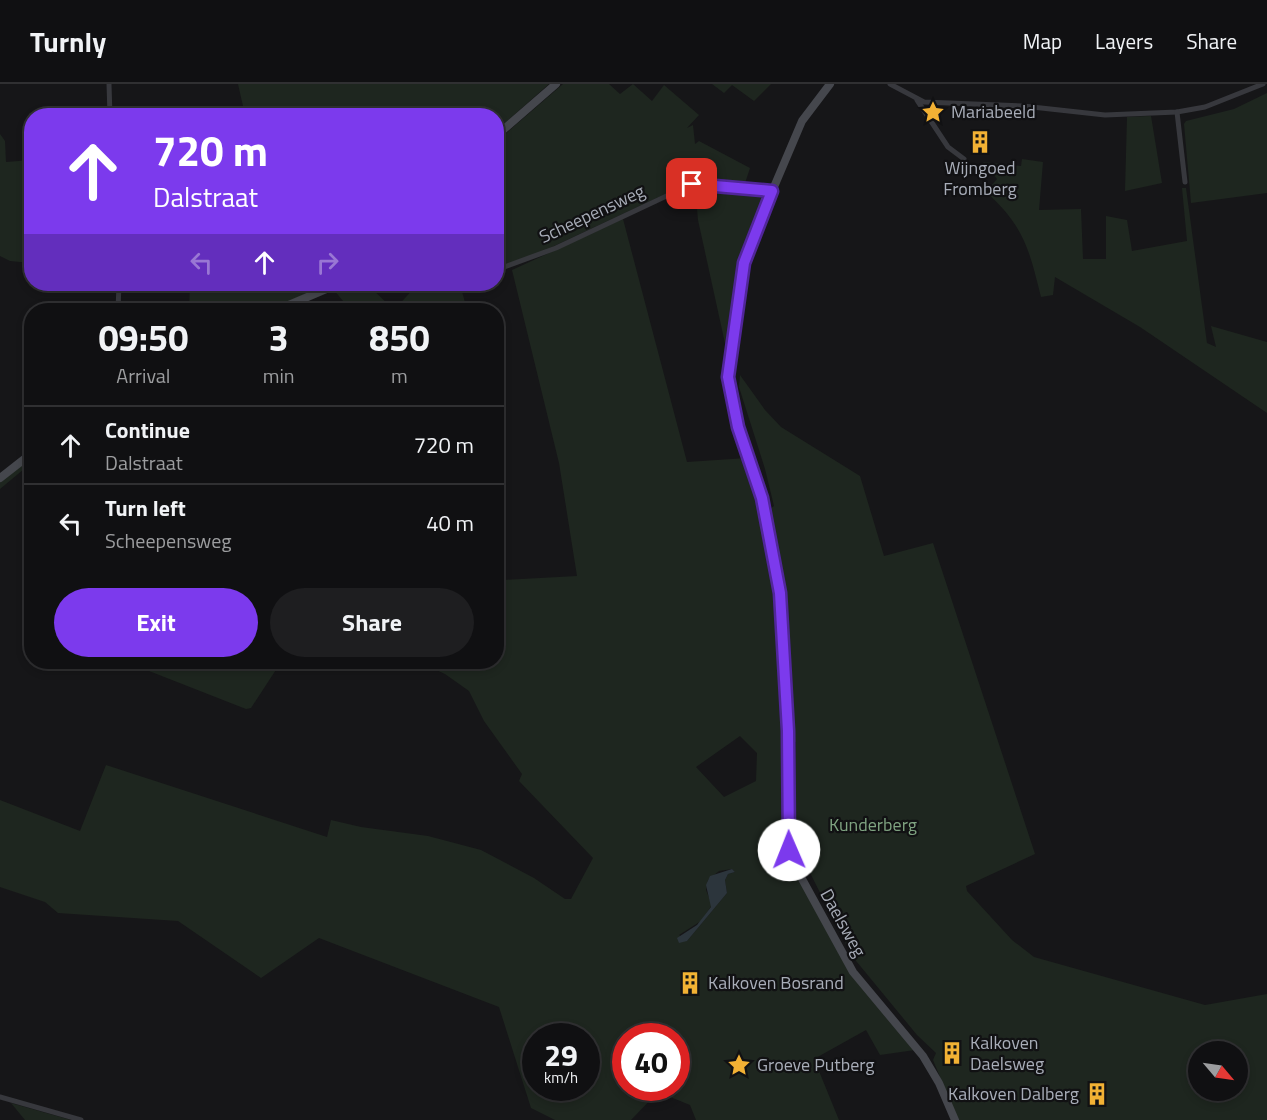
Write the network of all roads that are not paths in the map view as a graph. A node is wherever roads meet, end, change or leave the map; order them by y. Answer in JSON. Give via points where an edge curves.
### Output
{"nodes":[{"id":1,"x":109,"y":84,"type":"edge"},
{"id":2,"x":556,"y":84,"type":"edge"},
{"id":3,"x":830,"y":84,"type":"edge"},
{"id":4,"x":890,"y":84,"type":"edge"},
{"id":5,"x":1263,"y":84,"type":"edge"},
{"id":6,"x":917,"y":100,"type":"junction"},
{"id":7,"x":110,"y":108,"type":"edge"},
{"id":8,"x":1177,"y":112,"type":"junction"},
{"id":9,"x":504,"y":128,"type":"edge"},
{"id":10,"x":964,"y":159,"type":"dead end"},
{"id":11,"x":1185,"y":182,"type":"dead end"},
{"id":12,"x":772,"y":191,"type":"junction"},
{"id":13,"x":504,"y":267,"type":"edge"},
{"id":14,"x":322,"y":291,"type":"edge"},
{"id":15,"x":294,"y":303,"type":"edge"},
{"id":16,"x":24,"y":459,"type":"edge"},
{"id":17,"x":0,"y":478,"type":"edge"},
{"id":18,"x":0,"y":1097,"type":"edge"},
{"id":19,"x":81,"y":1120,"type":"edge"},
{"id":20,"x":955,"y":1120,"type":"edge"}],
"edges":[{"from":1,"to":7,"type":"street"},
{"from":2,"to":9,"type":"street"},
{"from":3,"to":12,"type":"street","name":"Daelsweg","via":[[802,121]]},
{"from":4,"to":6,"type":"street"},
{"from":5,"to":8,"type":"street","via":[[1219,103]]},
{"from":6,"to":8,"type":"street","via":[[1095,115]]},
{"from":6,"to":10,"type":"street","via":[[946,144]]},
{"from":8,"to":11,"type":"street"},
{"from":12,"to":13,"type":"street","name":"Scheepensweg","via":[[692,184],[556,248]]},
{"from":12,"to":20,"type":"street","name":"Daelsweg","via":[[744,263],[728,382],[738,427],[762,498],[779,586],[787,698],[789,853],[848,963],[923,1056]]},
{"from":14,"to":15,"type":"street"},
{"from":16,"to":17,"type":"street"},
{"from":18,"to":19,"type":"street"}]}
